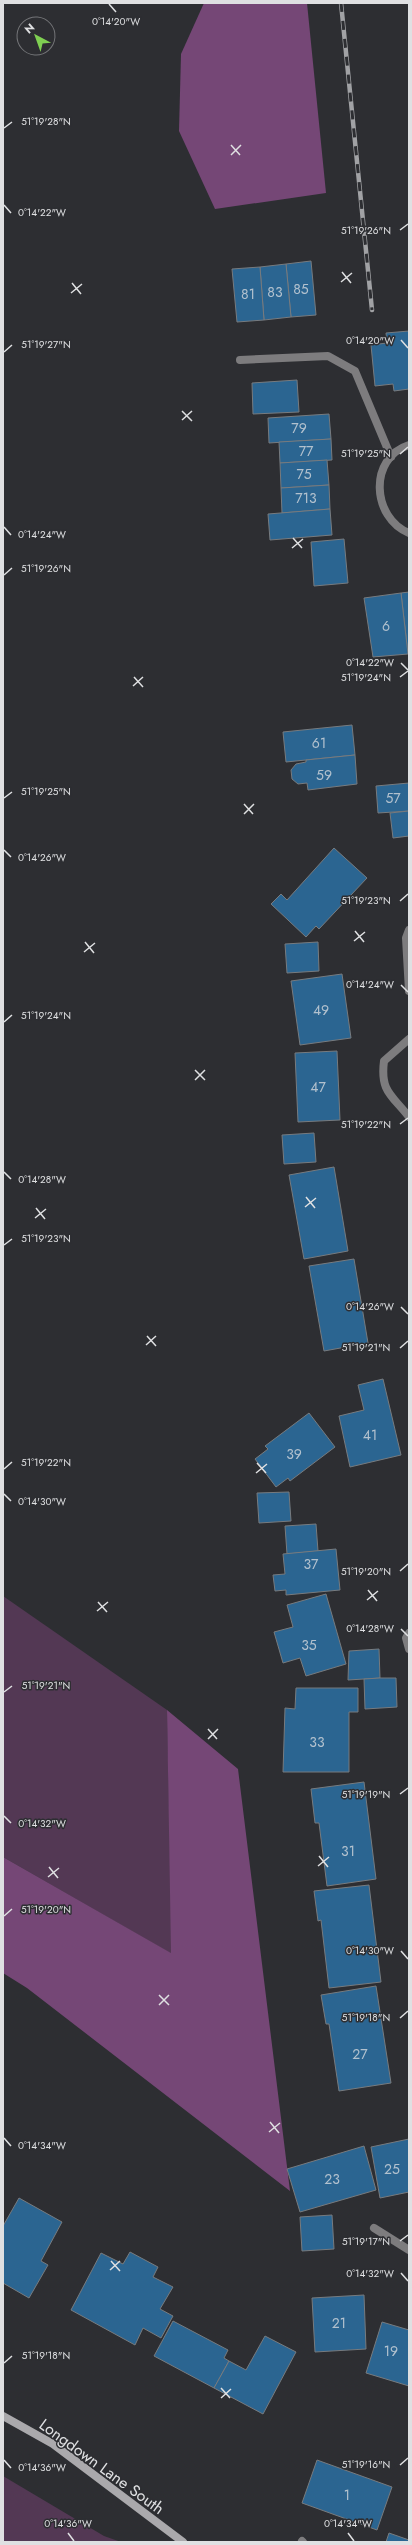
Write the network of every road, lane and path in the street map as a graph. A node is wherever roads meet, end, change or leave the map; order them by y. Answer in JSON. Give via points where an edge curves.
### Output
{"nodes":[{"id":1,"x":240,"y":360,"type":"dead end"},
{"id":2,"x":409,"y":445,"type":"edge"},
{"id":3,"x":391,"y":456,"type":"junction"},
{"id":4,"x":409,"y":532,"type":"edge"},
{"id":5,"x":409,"y":930,"type":"edge"},
{"id":6,"x":409,"y":991,"type":"edge"},
{"id":7,"x":409,"y":1039,"type":"edge"},
{"id":8,"x":409,"y":1117,"type":"edge"},
{"id":9,"x":409,"y":1633,"type":"edge"},
{"id":10,"x":409,"y":1649,"type":"edge"},
{"id":11,"x":374,"y":2228,"type":"dead end"},
{"id":12,"x":409,"y":2250,"type":"edge"},
{"id":13,"x":3,"y":2416,"type":"edge"},
{"id":14,"x":184,"y":2542,"type":"edge"}],
"edges":[{"from":1,"to":3,"type":"street","via":[[328,356],[355,371]]},
{"from":2,"to":3,"type":"street"},
{"from":3,"to":4,"type":"street","via":[[379,485],[381,503],[389,518],[401,530]]},
{"from":5,"to":6,"type":"street","via":[[406,938]]},
{"from":7,"to":8,"type":"street","via":[[384,1061],[382,1076],[385,1090]]},
{"from":9,"to":10,"type":"street","via":[[406,1638]]},
{"from":11,"to":12,"type":"street"},
{"from":13,"to":14,"type":"main road","name":"Longdown Lane South","via":[[53,2444]]}]}
